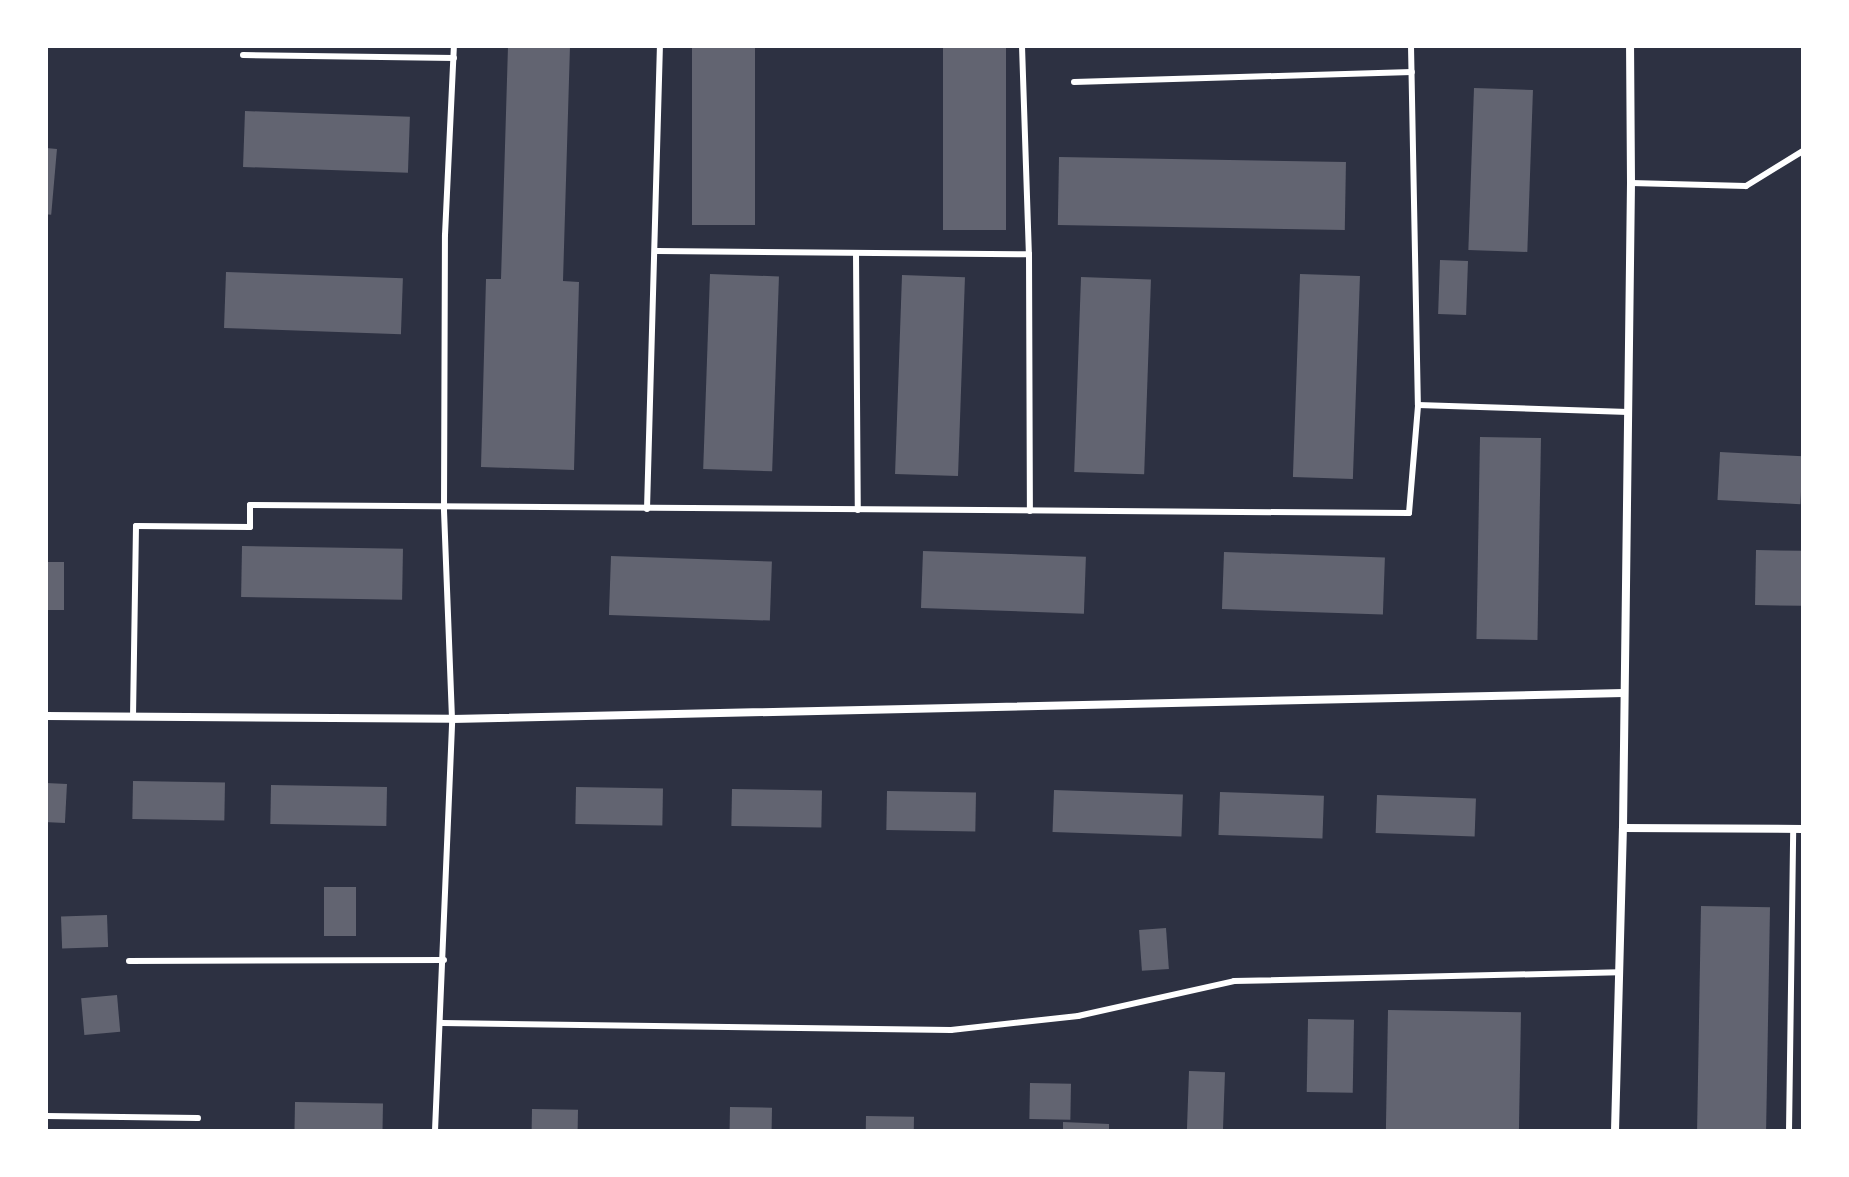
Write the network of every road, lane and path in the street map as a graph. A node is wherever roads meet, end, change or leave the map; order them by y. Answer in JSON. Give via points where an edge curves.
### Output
{"nodes":[{"id":1,"x":454,"y":46,"type":"edge"},
{"id":2,"x":660,"y":46,"type":"edge"},
{"id":3,"x":1022,"y":46,"type":"edge"},
{"id":4,"x":1411,"y":46,"type":"edge"},
{"id":5,"x":1630,"y":46,"type":"edge"},
{"id":6,"x":243,"y":55,"type":"dead end"},
{"id":7,"x":454,"y":58,"type":"junction"},
{"id":8,"x":1412,"y":72,"type":"junction"},
{"id":9,"x":1074,"y":82,"type":"dead end"},
{"id":10,"x":1803,"y":151,"type":"edge"},
{"id":11,"x":1631,"y":183,"type":"junction"},
{"id":12,"x":657,"y":251,"type":"junction"},
{"id":13,"x":856,"y":253,"type":"junction"},
{"id":14,"x":1029,"y":254,"type":"junction"},
{"id":15,"x":1418,"y":405,"type":"junction"},
{"id":16,"x":1628,"y":412,"type":"junction"},
{"id":17,"x":444,"y":509,"type":"junction"},
{"id":18,"x":647,"y":509,"type":"junction"},
{"id":19,"x":858,"y":510,"type":"junction"},
{"id":20,"x":1030,"y":511,"type":"junction"},
{"id":21,"x":1624,"y":693,"type":"junction"},
{"id":22,"x":46,"y":716,"type":"edge"},
{"id":23,"x":133,"y":717,"type":"junction"},
{"id":24,"x":452,"y":719,"type":"junction"},
{"id":25,"x":1623,"y":828,"type":"junction"},
{"id":26,"x":1793,"y":829,"type":"junction"},
{"id":27,"x":1803,"y":829,"type":"edge"},
{"id":28,"x":444,"y":960,"type":"junction"},
{"id":29,"x":129,"y":961,"type":"dead end"},
{"id":30,"x":1619,"y":972,"type":"junction"},
{"id":31,"x":442,"y":1023,"type":"junction"},
{"id":32,"x":46,"y":1116,"type":"edge"},
{"id":33,"x":198,"y":1118,"type":"dead end"},
{"id":34,"x":435,"y":1131,"type":"edge"},
{"id":35,"x":1615,"y":1131,"type":"edge"},
{"id":36,"x":1789,"y":1131,"type":"edge"}],
"edges":[{"from":1,"to":7,"type":"lane"},
{"from":2,"to":12,"type":"lane"},
{"from":3,"to":14,"type":"lane"},
{"from":4,"to":8,"type":"lane"},
{"from":5,"to":11,"type":"street"},
{"from":6,"to":7,"type":"lane"},
{"from":7,"to":17,"type":"lane","via":[[445,235]]},
{"from":8,"to":9,"type":"lane"},
{"from":8,"to":15,"type":"lane"},
{"from":10,"to":11,"type":"lane","via":[[1746,186]]},
{"from":11,"to":16,"type":"street"},
{"from":12,"to":13,"type":"lane"},
{"from":12,"to":18,"type":"lane"},
{"from":13,"to":14,"type":"lane"},
{"from":13,"to":19,"type":"lane"},
{"from":14,"to":20,"type":"lane"},
{"from":15,"to":16,"type":"lane"},
{"from":15,"to":20,"type":"lane","via":[[1409,513]]},
{"from":16,"to":21,"type":"street"},
{"from":17,"to":18,"type":"lane"},
{"from":17,"to":23,"type":"lane","via":[[250,505],[250,527],[136,526]]},
{"from":17,"to":24,"type":"lane"},
{"from":18,"to":19,"type":"lane"},
{"from":19,"to":20,"type":"lane"},
{"from":21,"to":24,"type":"street"},
{"from":21,"to":25,"type":"street"},
{"from":22,"to":23,"type":"street"},
{"from":23,"to":24,"type":"street"},
{"from":24,"to":28,"type":"lane"},
{"from":25,"to":26,"type":"street"},
{"from":25,"to":30,"type":"street"},
{"from":26,"to":27,"type":"street"},
{"from":26,"to":36,"type":"lane"},
{"from":28,"to":29,"type":"lane"},
{"from":28,"to":31,"type":"lane"},
{"from":30,"to":31,"type":"lane","via":[[1234,981],[1078,1016],[951,1030]]},
{"from":30,"to":35,"type":"street"},
{"from":31,"to":34,"type":"lane"},
{"from":32,"to":33,"type":"lane"}]}
